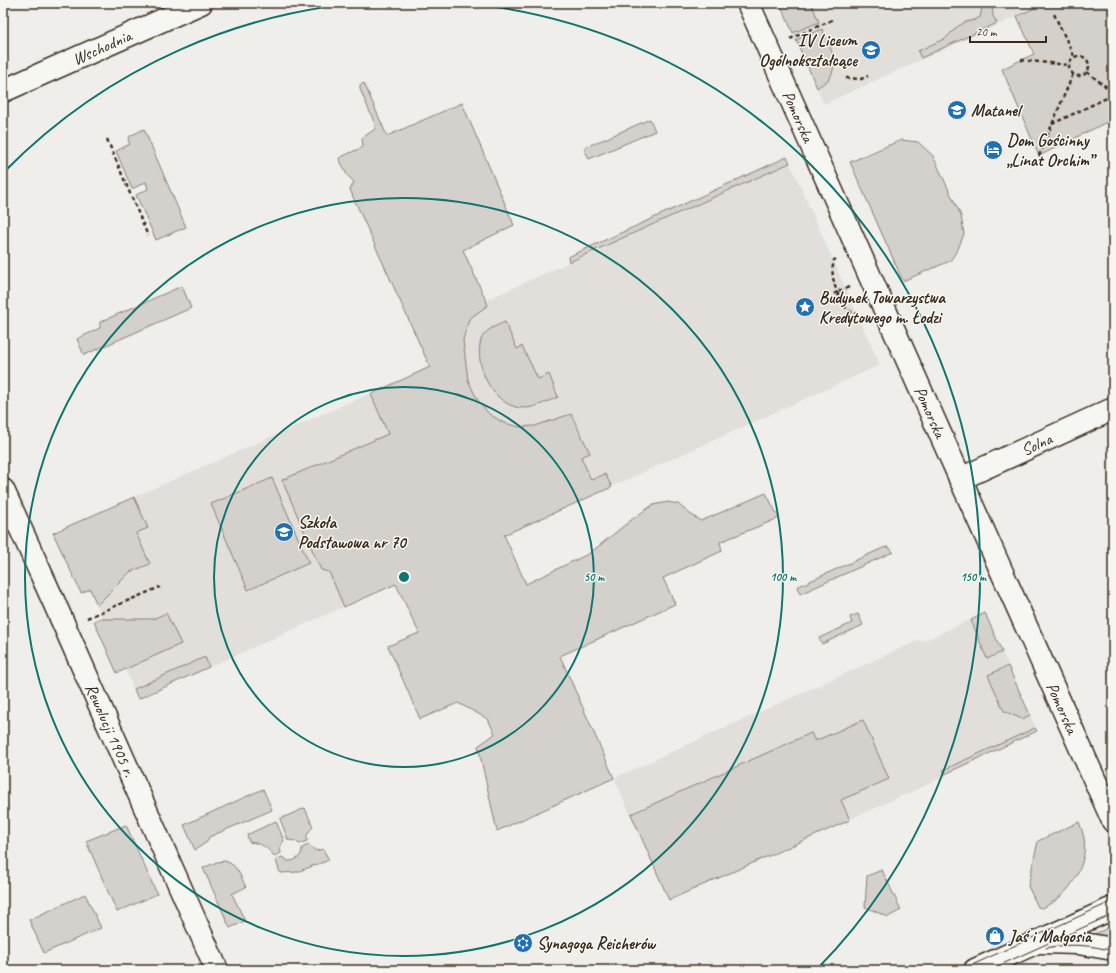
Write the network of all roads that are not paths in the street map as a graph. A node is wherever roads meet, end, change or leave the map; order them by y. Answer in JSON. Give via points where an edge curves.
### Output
{"nodes":[{"id":1,"x":201,"y":3,"type":"edge"},
{"id":2,"x":748,"y":3,"type":"edge"},
{"id":3,"x":3,"y":92,"type":"edge"},
{"id":4,"x":1113,"y":409,"type":"edge"},
{"id":5,"x":960,"y":479,"type":"junction"},
{"id":6,"x":3,"y":490,"type":"edge"},
{"id":7,"x":1113,"y":821,"type":"edge"},
{"id":8,"x":1113,"y":908,"type":"edge"},
{"id":9,"x":1037,"y":942,"type":"junction"},
{"id":10,"x":1113,"y":950,"type":"edge"},
{"id":11,"x":216,"y":970,"type":"edge"},
{"id":12,"x":976,"y":970,"type":"edge"}],
"edges":[{"from":1,"to":3,"type":"street","name":"Wschodnia"},
{"from":2,"to":5,"type":"street","name":"Pomorska"},
{"from":4,"to":5,"type":"street","name":"Solna"},
{"from":5,"to":7,"type":"street","name":"Pomorska"},
{"from":6,"to":11,"type":"street","name":"Rewolucji 1905 r."},
{"from":8,"to":9,"type":"street"},
{"from":9,"to":10,"type":"street","via":[[1078,943]]},
{"from":9,"to":12,"type":"street"}]}
